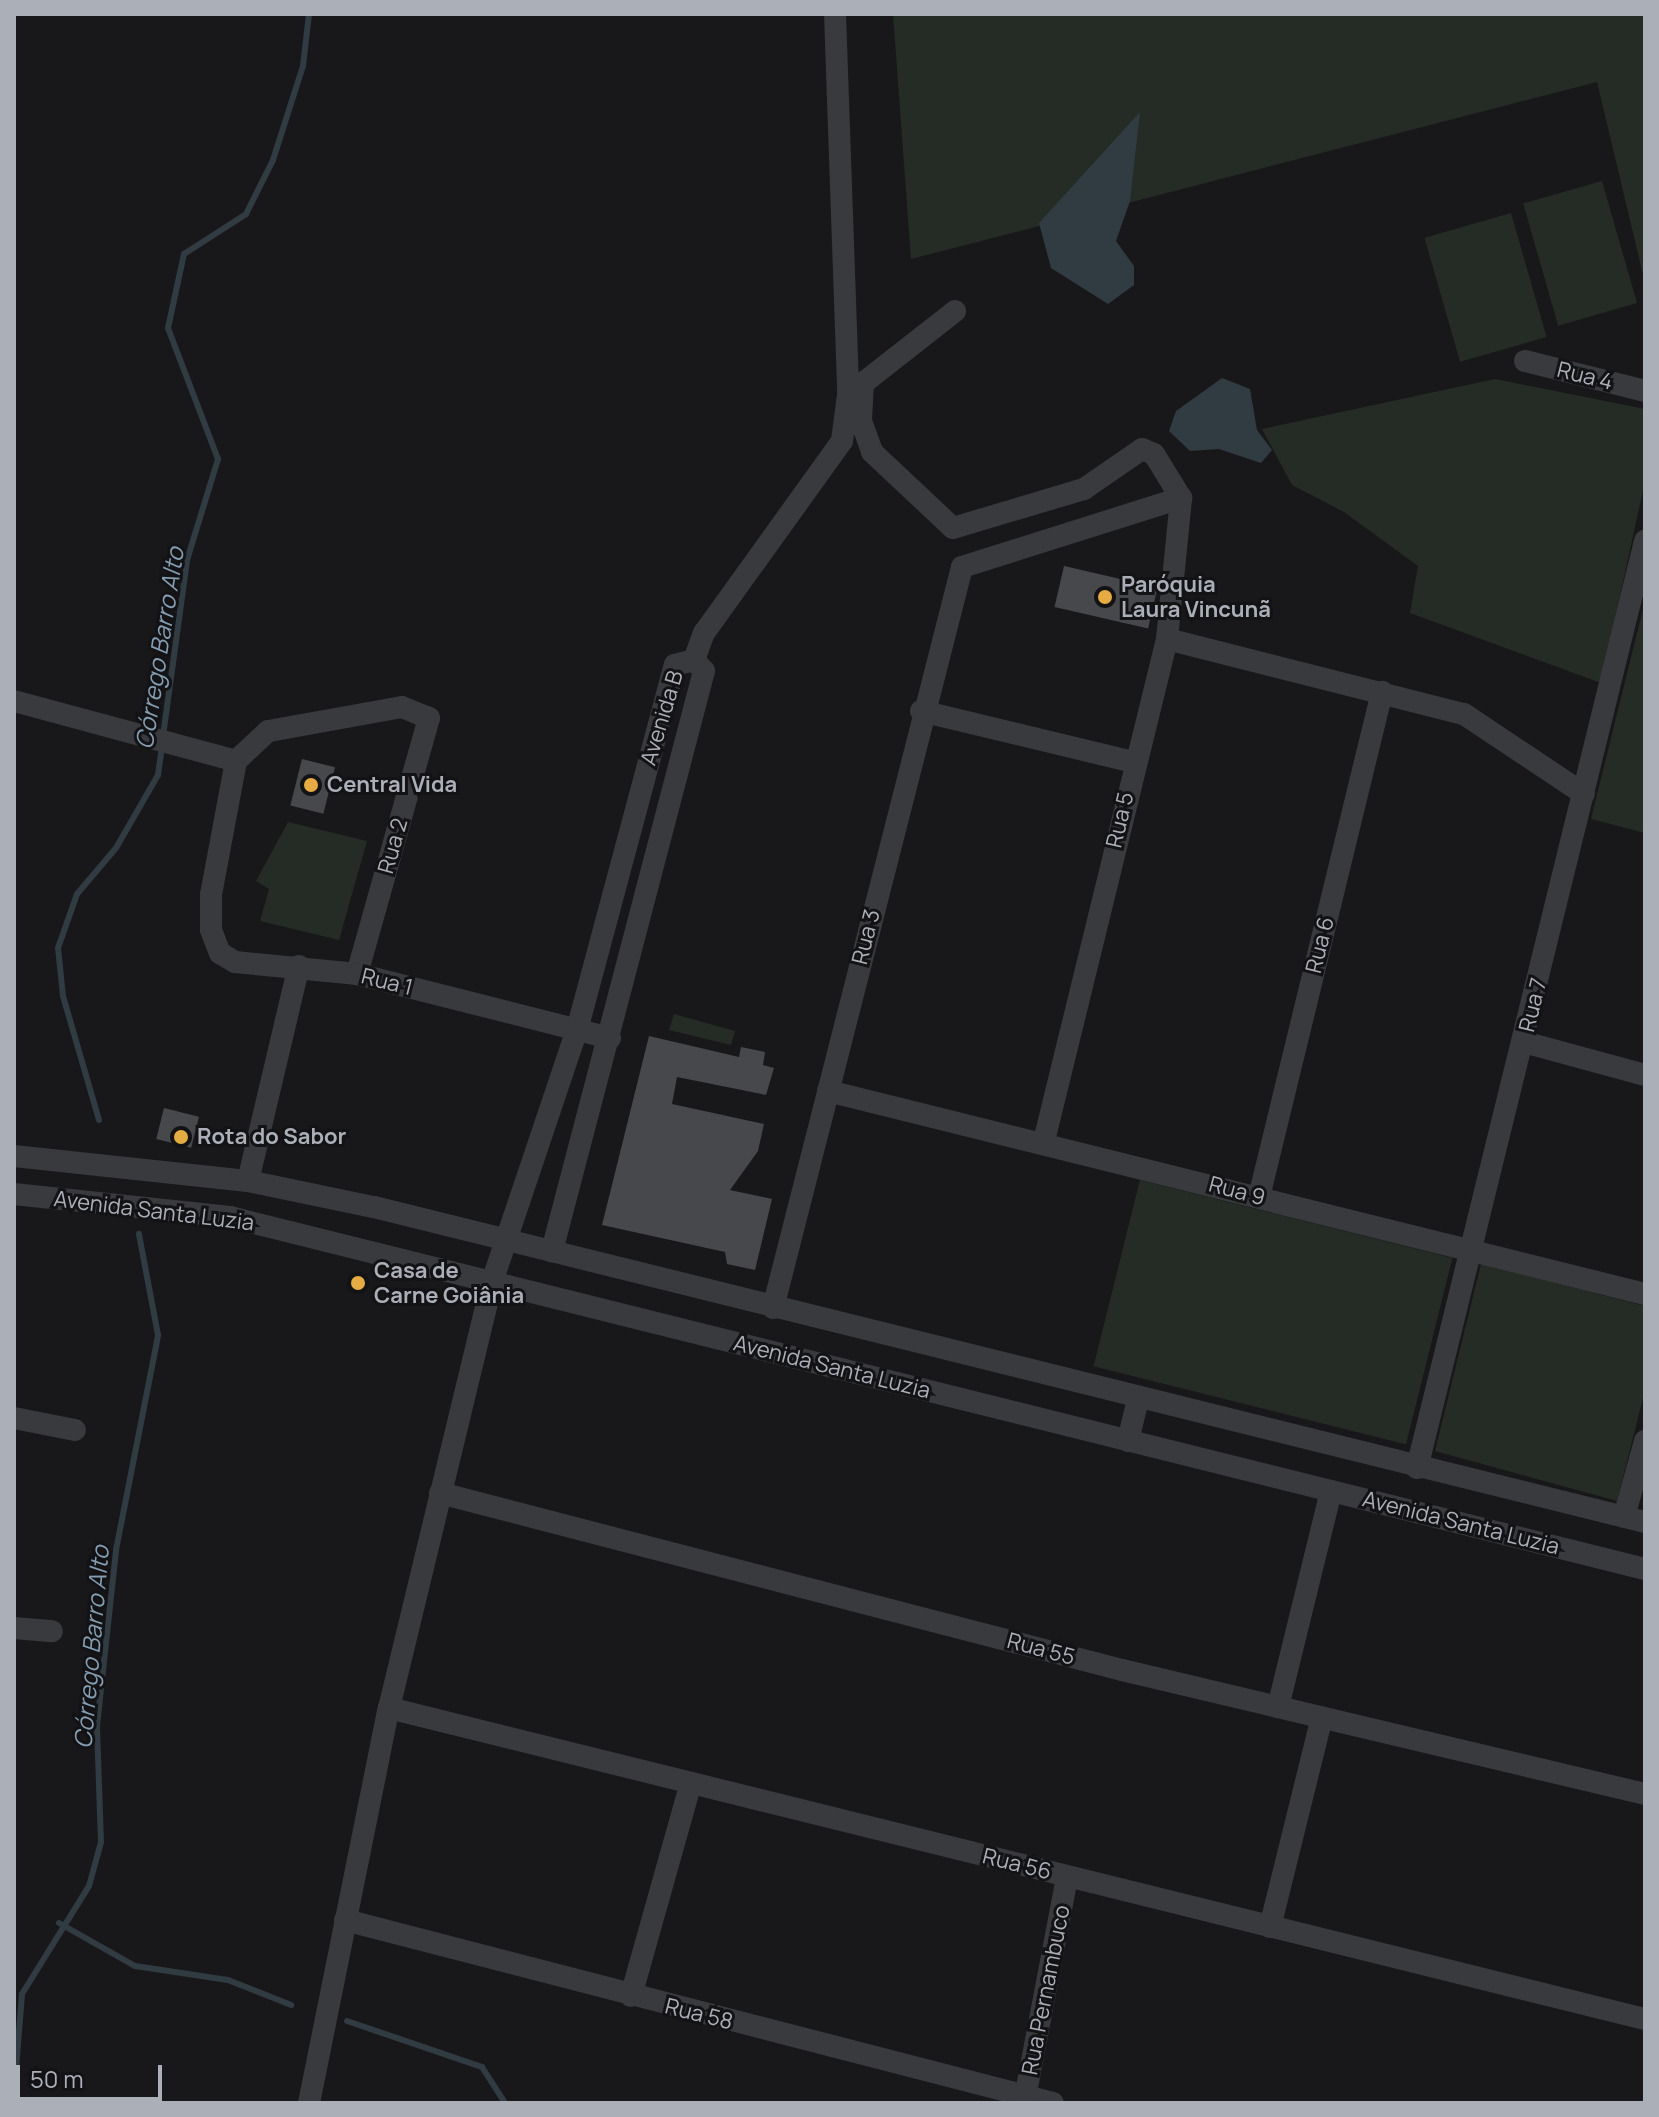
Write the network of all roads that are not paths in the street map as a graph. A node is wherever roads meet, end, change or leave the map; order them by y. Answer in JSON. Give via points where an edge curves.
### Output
{"nodes":[{"id":1,"x":835,"y":14,"type":"edge"},
{"id":2,"x":955,"y":311,"type":"dead end"},
{"id":3,"x":1525,"y":361,"type":"dead end"},
{"id":4,"x":855,"y":389,"type":"junction"},
{"id":5,"x":1645,"y":391,"type":"edge"},
{"id":6,"x":1181,"y":498,"type":"junction"},
{"id":7,"x":1645,"y":541,"type":"edge"},
{"id":8,"x":1167,"y":639,"type":"junction"},
{"id":9,"x":694,"y":660,"type":"junction"},
{"id":10,"x":1382,"y":692,"type":"junction"},
{"id":11,"x":14,"y":701,"type":"edge"},
{"id":12,"x":921,"y":711,"type":"junction"},
{"id":13,"x":236,"y":761,"type":"junction"},
{"id":14,"x":1134,"y":762,"type":"junction"},
{"id":15,"x":1584,"y":794,"type":"junction"},
{"id":16,"x":299,"y":966,"type":"junction"},
{"id":17,"x":357,"y":974,"type":"junction"},
{"id":18,"x":577,"y":1030,"type":"junction"},
{"id":19,"x":610,"y":1038,"type":"junction"},
{"id":20,"x":1524,"y":1042,"type":"junction"},
{"id":21,"x":1645,"y":1075,"type":"edge"},
{"id":22,"x":828,"y":1091,"type":"junction"},
{"id":23,"x":1044,"y":1141,"type":"junction"},
{"id":24,"x":14,"y":1156,"type":"edge"},
{"id":25,"x":248,"y":1181,"type":"junction"},
{"id":26,"x":14,"y":1194,"type":"edge"},
{"id":27,"x":1259,"y":1197,"type":"junction"},
{"id":28,"x":506,"y":1242,"type":"junction"},
{"id":29,"x":552,"y":1251,"type":"junction"},
{"id":30,"x":1470,"y":1251,"type":"junction"},
{"id":31,"x":492,"y":1282,"type":"junction"},
{"id":32,"x":1645,"y":1294,"type":"edge"},
{"id":33,"x":773,"y":1308,"type":"junction"},
{"id":34,"x":1138,"y":1399,"type":"junction"},
{"id":35,"x":14,"y":1418,"type":"edge"},
{"id":36,"x":75,"y":1430,"type":"dead end"},
{"id":37,"x":1128,"y":1441,"type":"junction"},
{"id":38,"x":1645,"y":1441,"type":"edge"},
{"id":39,"x":1417,"y":1468,"type":"junction"},
{"id":40,"x":1331,"y":1491,"type":"junction"},
{"id":41,"x":440,"y":1493,"type":"junction"},
{"id":42,"x":1635,"y":1520,"type":"edge"},
{"id":43,"x":1645,"y":1569,"type":"edge"},
{"id":44,"x":14,"y":1628,"type":"edge"},
{"id":45,"x":52,"y":1631,"type":"dead end"},
{"id":46,"x":1278,"y":1707,"type":"junction"},
{"id":47,"x":389,"y":1708,"type":"junction"},
{"id":48,"x":1322,"y":1717,"type":"junction"},
{"id":49,"x":691,"y":1783,"type":"junction"},
{"id":50,"x":1645,"y":1794,"type":"edge"},
{"id":51,"x":1067,"y":1877,"type":"junction"},
{"id":52,"x":345,"y":1920,"type":"junction"},
{"id":53,"x":1270,"y":1927,"type":"junction"},
{"id":54,"x":631,"y":1996,"type":"junction"},
{"id":55,"x":1645,"y":2019,"type":"edge"},
{"id":56,"x":1025,"y":2100,"type":"edge"},
{"id":57,"x":309,"y":2103,"type":"edge"},
{"id":58,"x":1053,"y":2103,"type":"edge"}],
"edges":[{"from":1,"to":4,"type":"street"},
{"from":2,"to":4,"type":"street"},
{"from":3,"to":5,"type":"street","name":"Rua 4"},
{"from":4,"to":6,"type":"street","via":[[872,452],[953,528],[1084,489],[1142,449],[1154,454]]},
{"from":4,"to":9,"type":"street","via":[[842,441],[704,633]]},
{"from":6,"to":8,"type":"street","name":"Rua 5"},
{"from":6,"to":12,"type":"street","name":"Rua 3","via":[[962,567]]},
{"from":7,"to":15,"type":"street","name":"Rua 7"},
{"from":8,"to":10,"type":"street"},
{"from":8,"to":14,"type":"street","name":"Rua 5"},
{"from":9,"to":18,"type":"street","name":"Avenida B","via":[[675,665]]},
{"from":9,"to":19,"type":"street","name":"Avenida B","via":[[704,671]]},
{"from":10,"to":15,"type":"street","via":[[1464,714]]},
{"from":10,"to":27,"type":"street","name":"Rua 6"},
{"from":11,"to":13,"type":"street"},
{"from":12,"to":14,"type":"street"},
{"from":12,"to":22,"type":"street","name":"Rua 3"},
{"from":13,"to":16,"type":"street","name":"Rua 1","via":[[214,849],[211,930],[220,953],[235,962]]},
{"from":13,"to":17,"type":"street","name":"Rua 2","via":[[268,731],[302,721],[402,707],[429,718]]},
{"from":14,"to":23,"type":"street","name":"Rua 5"},
{"from":15,"to":20,"type":"street","name":"Rua 7"},
{"from":16,"to":17,"type":"street","name":"Rua 1"},
{"from":16,"to":25,"type":"street"},
{"from":17,"to":18,"type":"street","name":"Rua 1"},
{"from":18,"to":19,"type":"street","name":"Rua 1"},
{"from":18,"to":28,"type":"street","name":"Avenida B"},
{"from":19,"to":29,"type":"street","name":"Avenida B"},
{"from":20,"to":21,"type":"street"},
{"from":20,"to":30,"type":"street","name":"Rua 7"},
{"from":22,"to":23,"type":"street","name":"Rua 9"},
{"from":22,"to":33,"type":"street","name":"Rua 3"},
{"from":23,"to":27,"type":"street","name":"Rua 9"},
{"from":24,"to":25,"type":"street","name":"Avenida Santa Luzia"},
{"from":25,"to":28,"type":"street","name":"Avenida Santa Luzia"},
{"from":26,"to":31,"type":"street","name":"Avenida Santa Luzia","via":[[230,1217]]},
{"from":27,"to":30,"type":"street","name":"Rua 9"},
{"from":28,"to":29,"type":"street","name":"Avenida Santa Luzia"},
{"from":28,"to":31,"type":"street","name":"Avenida B"},
{"from":29,"to":33,"type":"street","name":"Avenida Santa Luzia"},
{"from":30,"to":32,"type":"street","name":"Rua 9"},
{"from":30,"to":39,"type":"street","name":"Rua 7"},
{"from":31,"to":37,"type":"street","name":"Avenida Santa Luzia"},
{"from":31,"to":41,"type":"street","name":"Avenida B"},
{"from":33,"to":34,"type":"street","name":"Avenida Santa Luzia"},
{"from":34,"to":37,"type":"street"},
{"from":34,"to":39,"type":"street","name":"Avenida Santa Luzia"},
{"from":35,"to":36,"type":"street"},
{"from":37,"to":40,"type":"street","name":"Avenida Santa Luzia"},
{"from":38,"to":42,"type":"street"},
{"from":39,"to":42,"type":"street","name":"Avenida Santa Luzia"},
{"from":40,"to":43,"type":"street","name":"Avenida Santa Luzia"},
{"from":40,"to":46,"type":"street"},
{"from":41,"to":46,"type":"street","name":"Rua 55"},
{"from":41,"to":47,"type":"street","name":"Avenida B"},
{"from":44,"to":45,"type":"street"},
{"from":46,"to":48,"type":"street","name":"Rua 55"},
{"from":47,"to":49,"type":"street","name":"Rua 56"},
{"from":47,"to":52,"type":"street","name":"Avenida B"},
{"from":48,"to":50,"type":"street","name":"Rua 55"},
{"from":48,"to":53,"type":"street"},
{"from":49,"to":51,"type":"street","name":"Rua 56"},
{"from":49,"to":54,"type":"street"},
{"from":51,"to":53,"type":"street","name":"Rua 56"},
{"from":51,"to":56,"type":"street","name":"Rua Pernambuco"},
{"from":52,"to":54,"type":"street","name":"Rua 58"},
{"from":52,"to":57,"type":"street","name":"Avenida B"},
{"from":53,"to":55,"type":"street","name":"Rua 56"},
{"from":54,"to":56,"type":"street","name":"Rua 58"},
{"from":56,"to":58,"type":"street","name":"Rua 58"}]}
